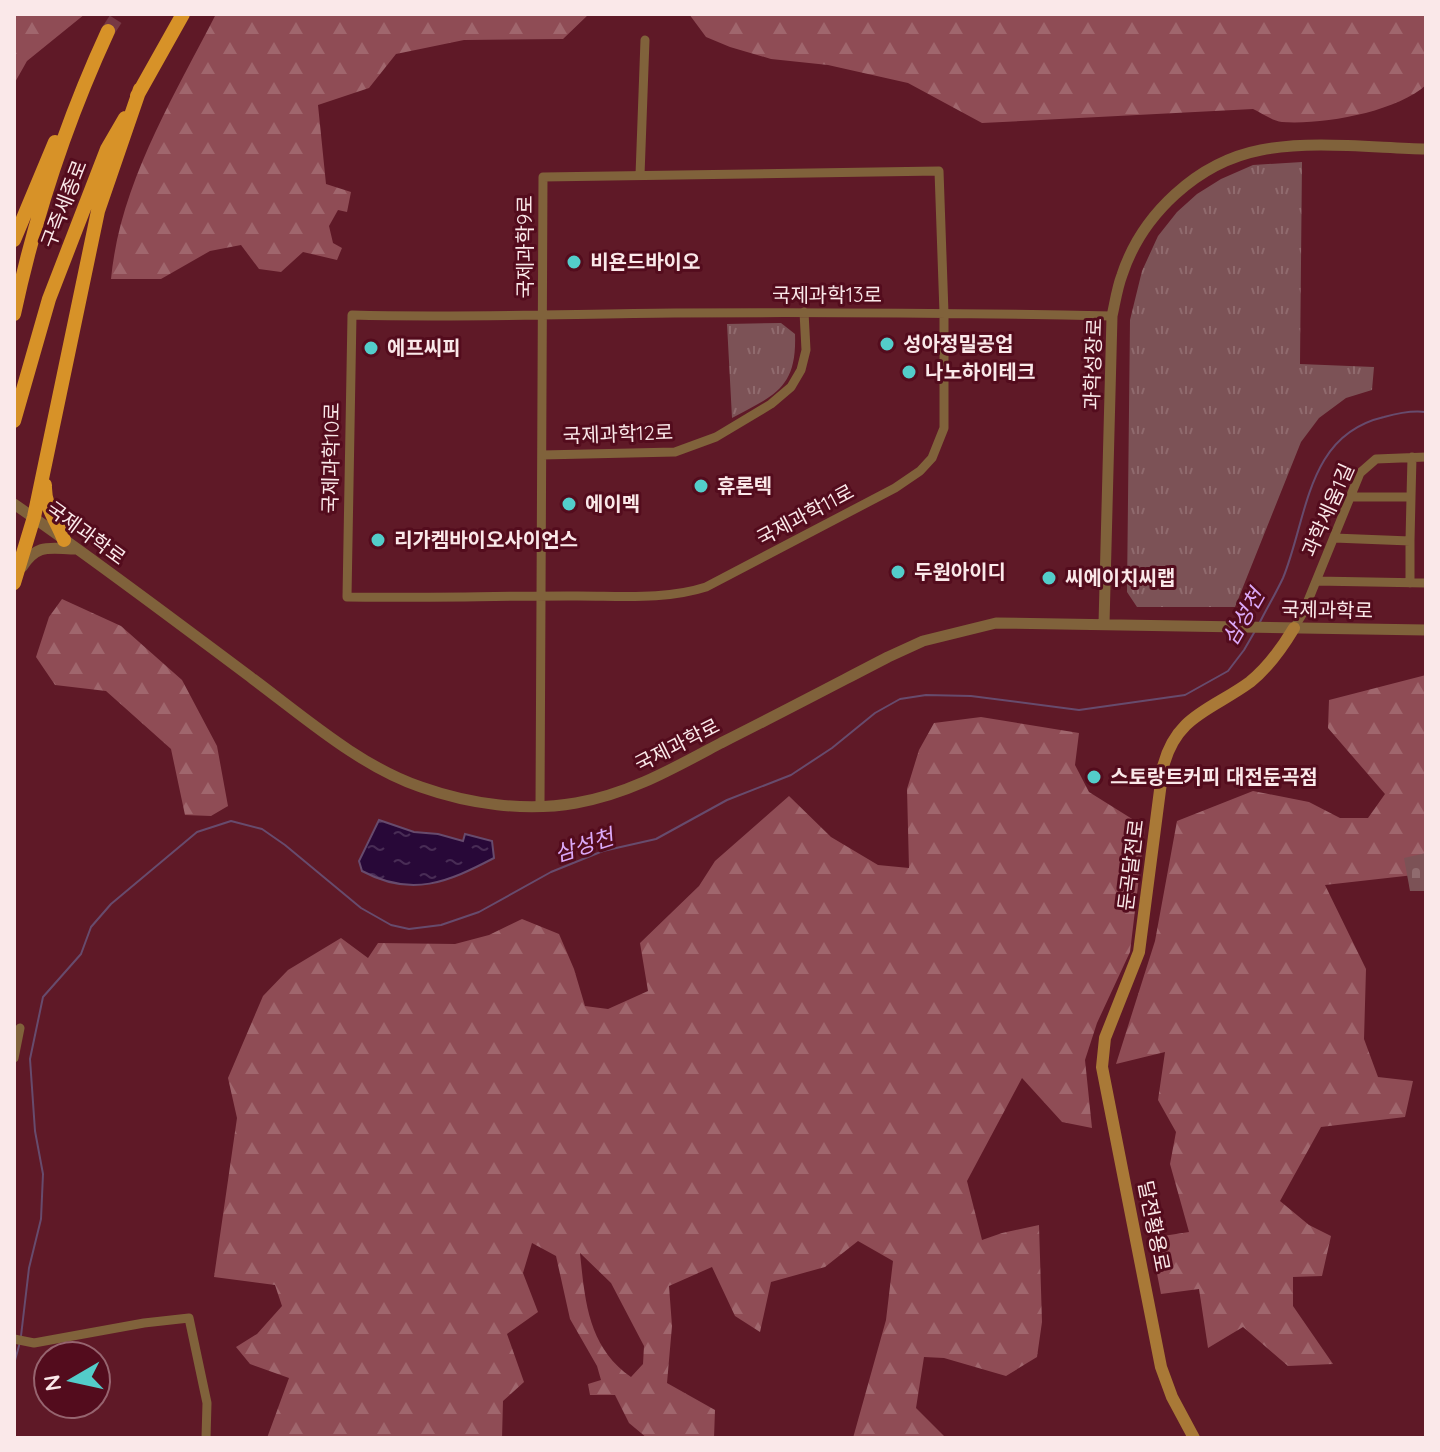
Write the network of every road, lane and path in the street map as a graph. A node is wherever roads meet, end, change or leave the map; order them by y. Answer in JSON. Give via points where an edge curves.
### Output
{"nodes":[{"id":1,"x":183,"y":14,"type":"edge"},
{"id":2,"x":108,"y":31,"type":"tunnel mouth"},
{"id":3,"x":645,"y":40,"type":"dead end"},
{"id":4,"x":140,"y":89,"type":"junction"},
{"id":5,"x":76,"y":103,"type":"junction"},
{"id":6,"x":1426,"y":149,"type":"edge"},
{"id":7,"x":640,"y":175,"type":"junction"},
{"id":8,"x":14,"y":240,"type":"edge"},
{"id":9,"x":804,"y":312,"type":"junction"},
{"id":10,"x":944,"y":313,"type":"junction"},
{"id":11,"x":14,"y":314,"type":"edge"},
{"id":12,"x":542,"y":314,"type":"junction"},
{"id":13,"x":1112,"y":316,"type":"junction"},
{"id":14,"x":14,"y":421,"type":"edge"},
{"id":15,"x":542,"y":455,"type":"junction"},
{"id":16,"x":1412,"y":457,"type":"junction"},
{"id":17,"x":1426,"y":457,"type":"edge"},
{"id":18,"x":44,"y":470,"type":"junction"},
{"id":19,"x":1350,"y":497,"type":"junction"},
{"id":20,"x":1411,"y":497,"type":"junction"},
{"id":21,"x":14,"y":504,"type":"edge"},
{"id":22,"x":34,"y":517,"type":"junction"},
{"id":23,"x":1334,"y":538,"type":"junction"},
{"id":24,"x":1410,"y":541,"type":"junction"},
{"id":25,"x":70,"y":544,"type":"junction"},
{"id":26,"x":16,"y":578,"type":"edge"},
{"id":27,"x":1316,"y":581,"type":"junction"},
{"id":28,"x":1410,"y":583,"type":"junction"},
{"id":29,"x":1426,"y":583,"type":"edge"},
{"id":30,"x":541,"y":596,"type":"junction"},
{"id":31,"x":1104,"y":624,"type":"junction"},
{"id":32,"x":1294,"y":628,"type":"junction"},
{"id":33,"x":1426,"y":630,"type":"edge"},
{"id":34,"x":540,"y":807,"type":"junction"},
{"id":35,"x":1113,"y":1017,"type":"joint"},
{"id":36,"x":20,"y":1028,"type":"dead end"},
{"id":37,"x":14,"y":1058,"type":"edge"},
{"id":38,"x":14,"y":1339,"type":"edge"},
{"id":39,"x":206,"y":1438,"type":"edge"},
{"id":40,"x":1194,"y":1438,"type":"edge"}],
"edges":[{"from":1,"to":4,"type":"highway","name":"구즉세종로"},
{"from":2,"to":5,"type":"highway","name":"구즉세종로"},
{"from":3,"to":7,"type":"street"},
{"from":4,"to":14,"type":"highway","name":"구즉세종로","via":[[107,149],[49,299]]},
{"from":4,"to":18,"type":"highway","via":[[98,211]]},
{"from":5,"to":8,"type":"highway"},
{"from":5,"to":11,"type":"highway","name":"구즉세종로"},
{"from":6,"to":13,"type":"street","name":"과학성장로","via":[[1279,148],[1213,166],[1174,196],[1141,237],[1122,273]]},
{"from":7,"to":10,"type":"street","name":"국제과학9로","via":[[939,171]]},
{"from":7,"to":12,"type":"street","name":"국제과학9로","via":[[543,177]]},
{"from":9,"to":10,"type":"street","name":"국제과학13로"},
{"from":9,"to":12,"type":"street","name":"국제과학13로"},
{"from":9,"to":15,"type":"street","name":"국제과학12로","via":[[806,350],[791,387],[716,437],[675,452]]},
{"from":10,"to":13,"type":"street","name":"국제과학13로"},
{"from":10,"to":30,"type":"street","name":"국제과학11로","via":[[944,428],[932,458],[908,481],[688,593]]},
{"from":12,"to":15,"type":"street","name":"국제과학9로"},
{"from":12,"to":30,"type":"street","name":"국제과학10로","via":[[352,315],[347,597]]},
{"from":13,"to":31,"type":"street","name":"과학성장로"},
{"from":15,"to":30,"type":"street","name":"국제과학9로"},
{"from":16,"to":17,"type":"street","name":"과학세움1길"},
{"from":16,"to":19,"type":"street","name":"과학세움1길","via":[[1367,464]]},
{"from":16,"to":20,"type":"street"},
{"from":18,"to":22,"type":"highway"},
{"from":18,"to":25,"type":"highway","via":[[48,508]]},
{"from":19,"to":20,"type":"street"},
{"from":19,"to":23,"type":"street","name":"과학세움1길"},
{"from":20,"to":24,"type":"street"},
{"from":21,"to":22,"type":"street","name":"국제과학로"},
{"from":22,"to":25,"type":"street","name":"국제과학로"},
{"from":22,"to":26,"type":"highway"},
{"from":23,"to":24,"type":"street"},
{"from":23,"to":27,"type":"street","name":"과학세움1길"},
{"from":24,"to":28,"type":"street"},
{"from":25,"to":26,"type":"street","via":[[36,551]]},
{"from":25,"to":34,"type":"street","name":"국제과학로","via":[[323,731],[387,772],[461,799]]},
{"from":27,"to":28,"type":"street","name":"과학세움1길"},
{"from":27,"to":32,"type":"street","name":"과학세움1길"},
{"from":28,"to":29,"type":"street","name":"과학세움1길"},
{"from":30,"to":34,"type":"street","name":"국제과학9로"},
{"from":31,"to":32,"type":"street","name":"국제과학로"},
{"from":31,"to":34,"type":"street","name":"국제과학로","via":[[996,623],[923,641],[645,783],[576,803]]},
{"from":32,"to":33,"type":"street","name":"국제과학로"},
{"from":32,"to":35,"type":"main road","name":"둔곡달전로","via":[[1260,672],[1188,721],[1167,750],[1139,952]]},
{"from":35,"to":40,"type":"main road","name":"달전황용로","via":[[1102,1067],[1161,1367]]},
{"from":36,"to":37,"type":"street"},
{"from":38,"to":39,"type":"street","via":[[26,1342],[189,1318],[207,1403]]}]}
